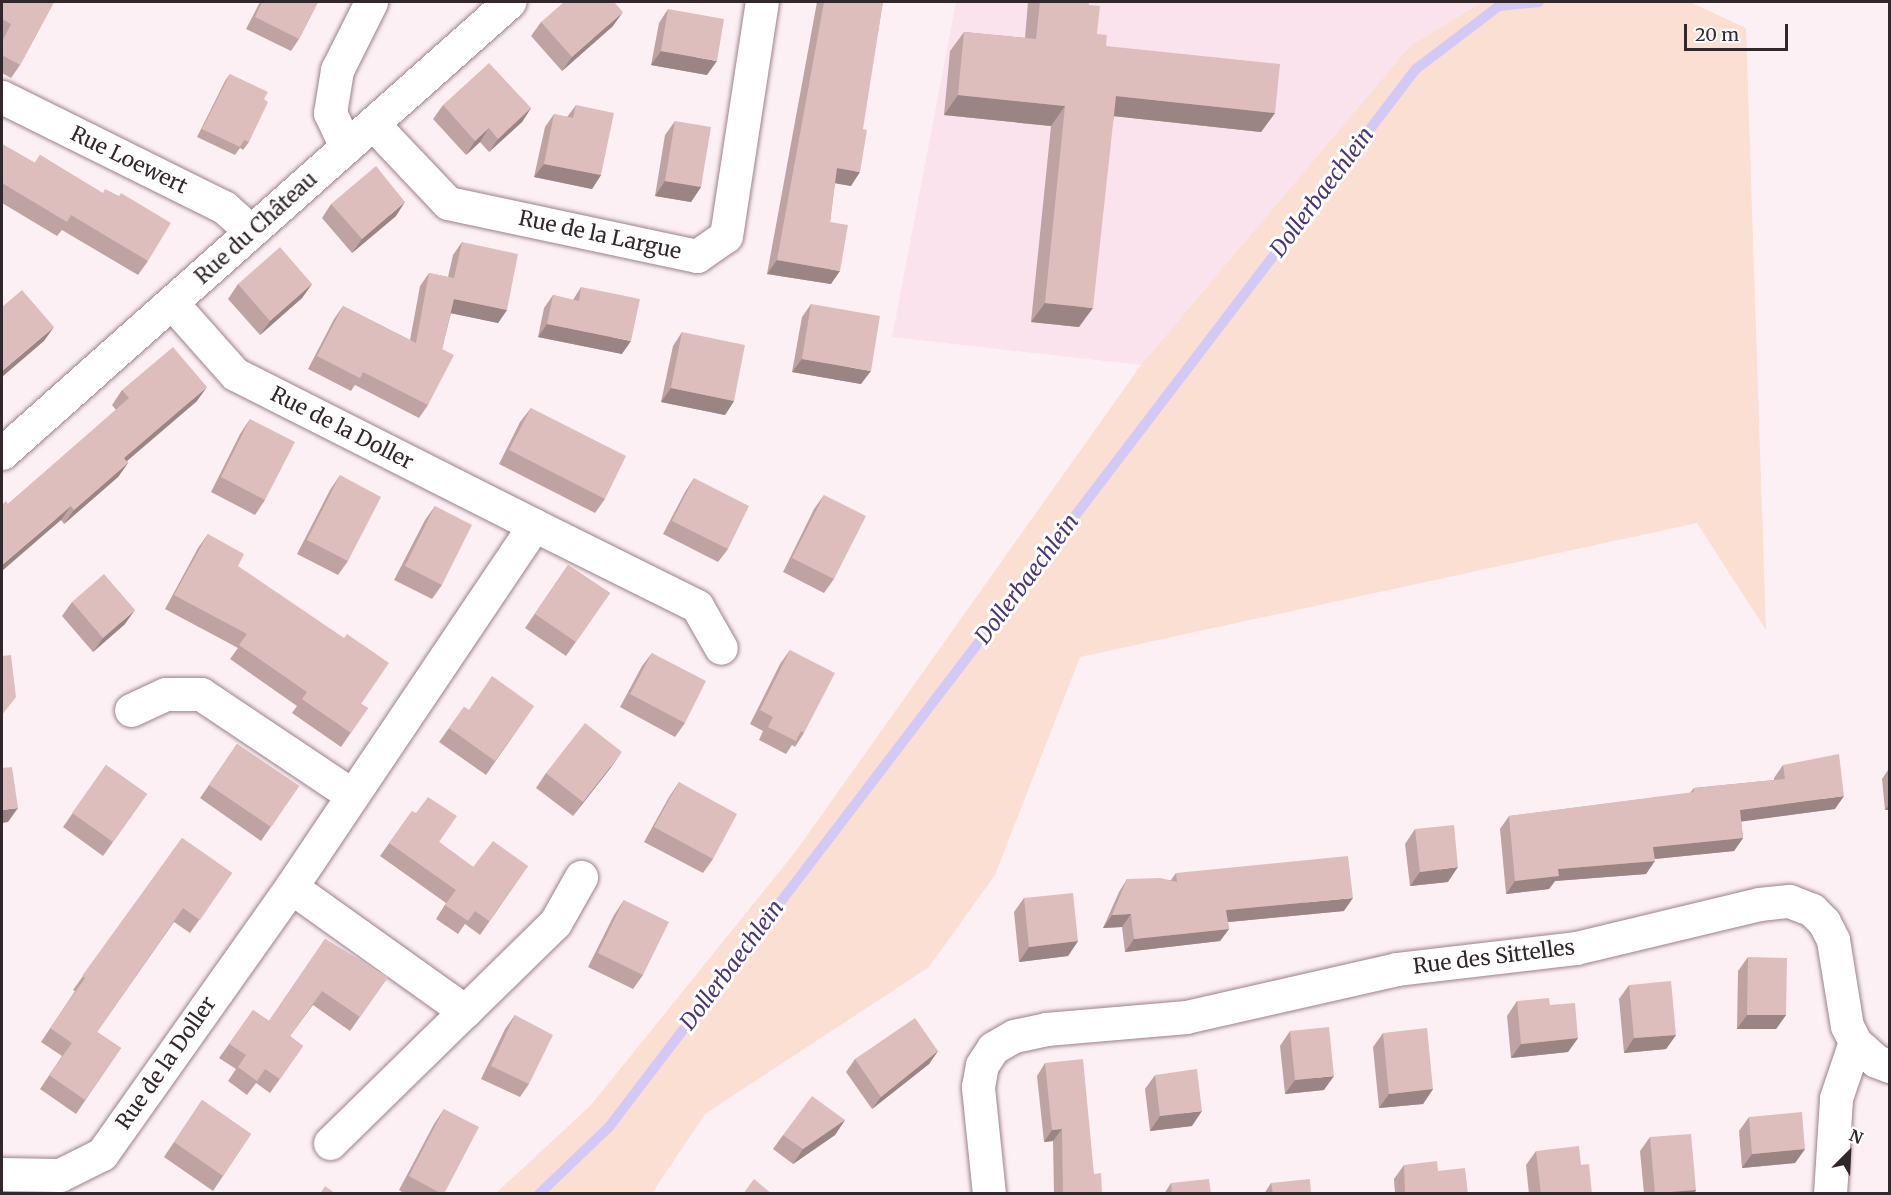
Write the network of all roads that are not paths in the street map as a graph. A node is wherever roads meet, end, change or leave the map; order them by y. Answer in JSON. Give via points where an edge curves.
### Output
{"nodes":[{"id":1,"x":371,"y":2,"type":"edge"},
{"id":2,"x":509,"y":2,"type":"edge"},
{"id":3,"x":762,"y":2,"type":"edge"},
{"id":4,"x":2,"y":97,"type":"edge"},
{"id":5,"x":373,"y":124,"type":"junction"},
{"id":6,"x":346,"y":147,"type":"junction"},
{"id":7,"x":251,"y":231,"type":"junction"},
{"id":8,"x":172,"y":303,"type":"junction"},
{"id":9,"x":2,"y":453,"type":"edge"},
{"id":10,"x":534,"y":525,"type":"junction"},
{"id":11,"x":721,"y":648,"type":"dead end"},
{"id":12,"x":131,"y":710,"type":"dead end"},
{"id":13,"x":352,"y":795,"type":"junction"},
{"id":14,"x":581,"y":877,"type":"dead end"},
{"id":15,"x":291,"y":887,"type":"junction"},
{"id":16,"x":465,"y":1011,"type":"junction"},
{"id":17,"x":1855,"y":1042,"type":"junction"},
{"id":18,"x":1890,"y":1066,"type":"edge"},
{"id":19,"x":330,"y":1143,"type":"dead end"},
{"id":20,"x":2,"y":1174,"type":"edge"},
{"id":21,"x":989,"y":1194,"type":"edge"},
{"id":22,"x":1830,"y":1194,"type":"edge"}],
"edges":[{"from":1,"to":6,"type":"street","via":[[337,70],[330,113]]},
{"from":2,"to":5,"type":"street","name":"Rue du Château"},
{"from":3,"to":5,"type":"street","name":"Rue de la Largue","via":[[726,236],[697,256],[448,203]]},
{"from":4,"to":7,"type":"street","name":"Rue Loewert","via":[[224,207]]},
{"from":5,"to":6,"type":"street","name":"Rue du Château"},
{"from":6,"to":7,"type":"street","name":"Rue du Château"},
{"from":7,"to":8,"type":"street","name":"Rue du Château"},
{"from":8,"to":9,"type":"street","name":"Rue du Château"},
{"from":8,"to":10,"type":"street","name":"Rue de la Doller","via":[[235,374]]},
{"from":10,"to":11,"type":"street","name":"Rue de la Doller","via":[[697,606]]},
{"from":10,"to":13,"type":"street","name":"Rue de la Doller"},
{"from":12,"to":13,"type":"street","via":[[166,694],[201,694]]},
{"from":13,"to":15,"type":"street","name":"Rue de la Doller"},
{"from":14,"to":16,"type":"street","via":[[555,923]]},
{"from":15,"to":16,"type":"street"},
{"from":15,"to":20,"type":"street","name":"Rue de la Doller","via":[[102,1154],[60,1175]]},
{"from":16,"to":19,"type":"street"},
{"from":17,"to":18,"type":"street","name":"Rue des Sittelles","via":[[1876,1061]]},
{"from":17,"to":21,"type":"street","name":"Rue des Sittelles","via":[[1842,1009],[1833,940],[1812,910],[1790,901],[1759,904],[1576,948],[1397,969],[1185,1017],[1046,1029],[1014,1036],[993,1048],[982,1065],[978,1087]]},
{"from":17,"to":22,"type":"street","via":[[1836,1098]]}]}
